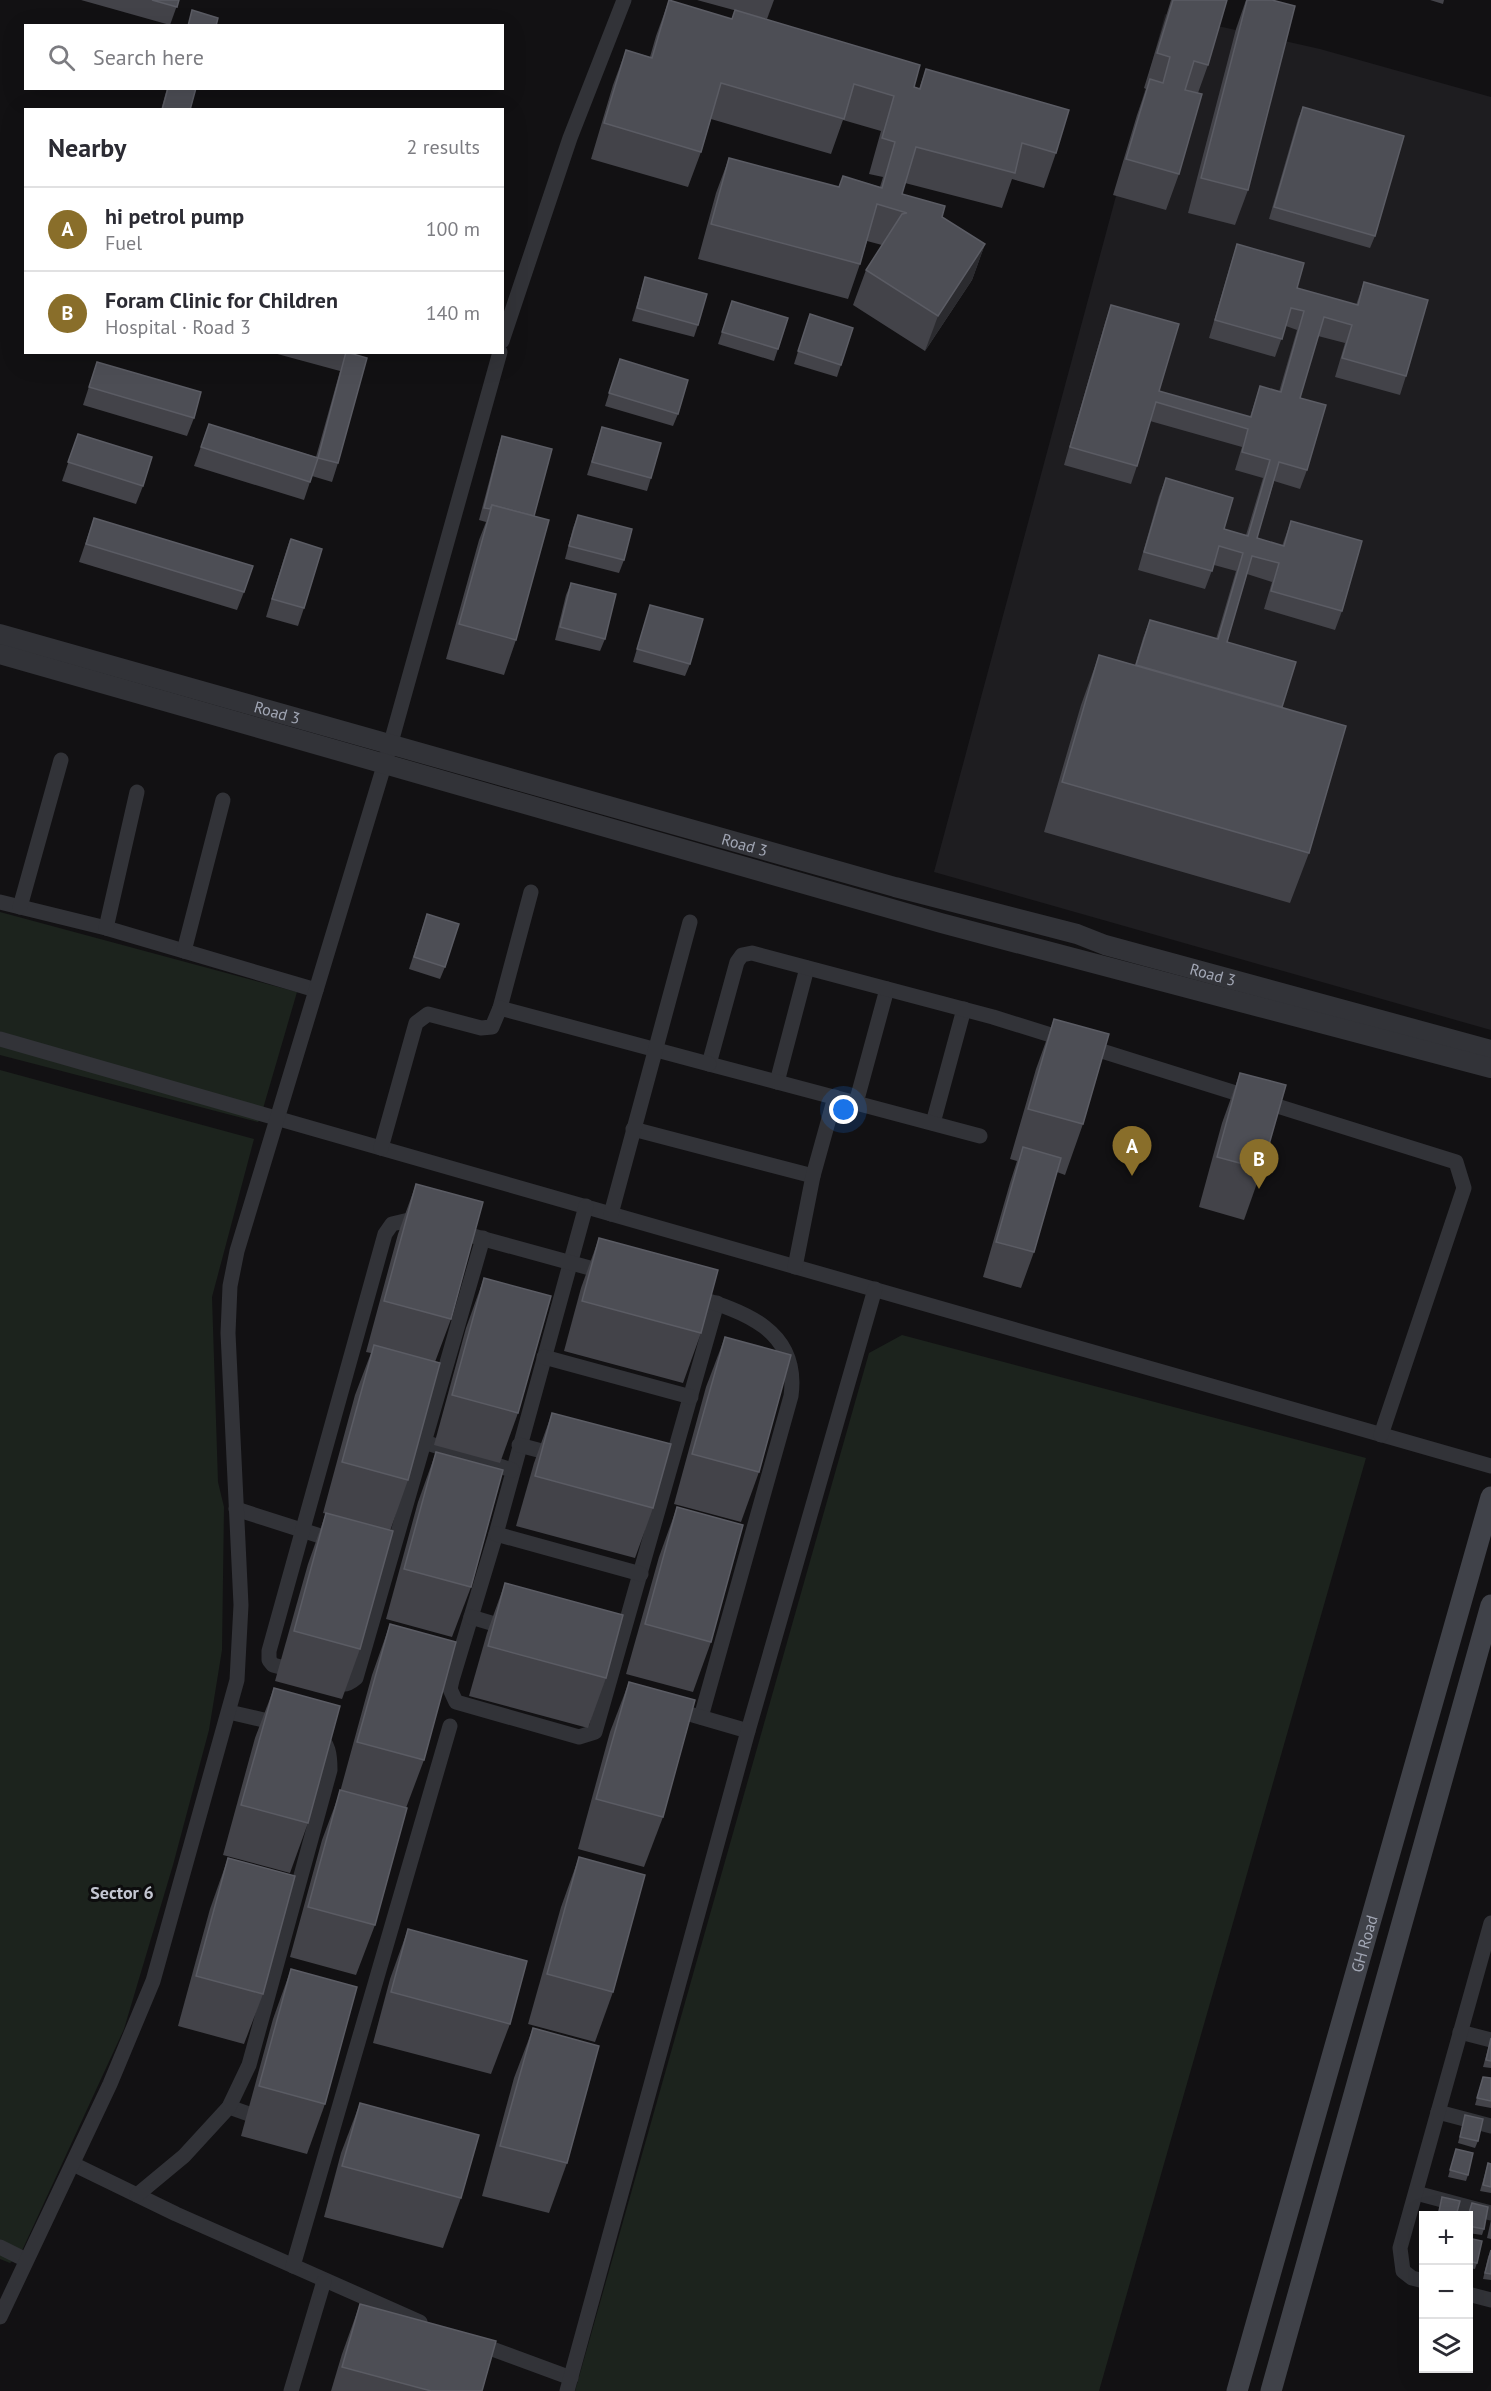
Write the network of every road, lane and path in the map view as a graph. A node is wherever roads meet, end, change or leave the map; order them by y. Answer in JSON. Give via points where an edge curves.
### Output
{"nodes":[{"id":1,"x":624,"y":0,"type":"edge"},
{"id":2,"x":504,"y":335,"type":"edge"},
{"id":3,"x":499,"y":354,"type":"edge"},
{"id":4,"x":0,"y":634,"type":"edge"},
{"id":5,"x":0,"y":654,"type":"edge"},
{"id":6,"x":387,"y":756,"type":"junction"},
{"id":7,"x":61,"y":760,"type":"dead end"},
{"id":8,"x":137,"y":792,"type":"dead end"},
{"id":9,"x":223,"y":800,"type":"dead end"},
{"id":10,"x":531,"y":892,"type":"dead end"},
{"id":11,"x":0,"y":902,"type":"edge"},
{"id":12,"x":20,"y":907,"type":"junction"},
{"id":13,"x":690,"y":921,"type":"dead end"},
{"id":14,"x":106,"y":928,"type":"junction"},
{"id":15,"x":184,"y":951,"type":"junction"},
{"id":16,"x":807,"y":968,"type":"junction"},
{"id":17,"x":887,"y":989,"type":"junction"},
{"id":18,"x":316,"y":990,"type":"junction"},
{"id":19,"x":500,"y":1008,"type":"junction"},
{"id":20,"x":964,"y":1009,"type":"junction"},
{"id":21,"x":0,"y":1039,"type":"edge"},
{"id":22,"x":655,"y":1049,"type":"junction"},
{"id":23,"x":1491,"y":1050,"type":"edge"},
{"id":24,"x":709,"y":1064,"type":"junction"},
{"id":25,"x":1491,"y":1068,"type":"edge"},
{"id":26,"x":777,"y":1082,"type":"junction"},
{"id":27,"x":835,"y":1097,"type":"junction"},
{"id":28,"x":856,"y":1103,"type":"junction"},
{"id":29,"x":277,"y":1118,"type":"junction"},
{"id":30,"x":933,"y":1123,"type":"junction"},
{"id":31,"x":633,"y":1129,"type":"junction"},
{"id":32,"x":980,"y":1136,"type":"dead end"},
{"id":33,"x":381,"y":1148,"type":"junction"},
{"id":34,"x":813,"y":1176,"type":"junction"},
{"id":35,"x":586,"y":1206,"type":"junction"},
{"id":36,"x":611,"y":1214,"type":"junction"},
{"id":37,"x":483,"y":1238,"type":"junction"},
{"id":38,"x":569,"y":1263,"type":"junction"},
{"id":39,"x":795,"y":1267,"type":"junction"},
{"id":40,"x":626,"y":1278,"type":"edge"},
{"id":41,"x":875,"y":1289,"type":"junction"},
{"id":42,"x":672,"y":1291,"type":"edge"},
{"id":43,"x":717,"y":1304,"type":"junction"},
{"id":44,"x":544,"y":1357,"type":"junction"},
{"id":45,"x":770,"y":1390,"type":"edge"},
{"id":46,"x":791,"y":1396,"type":"junction"},
{"id":47,"x":691,"y":1397,"type":"junction"},
{"id":48,"x":1382,"y":1434,"type":"junction"},
{"id":49,"x":424,"y":1442,"type":"junction"},
{"id":50,"x":519,"y":1445,"type":"junction"},
{"id":51,"x":576,"y":1461,"type":"edge"},
{"id":52,"x":1491,"y":1466,"type":"edge"},
{"id":53,"x":512,"y":1470,"type":"junction"},
{"id":54,"x":1491,"y":1497,"type":"edge"},
{"id":55,"x":236,"y":1509,"type":"junction"},
{"id":56,"x":304,"y":1532,"type":"junction"},
{"id":57,"x":496,"y":1534,"type":"junction"},
{"id":58,"x":347,"y":1544,"type":"edge"},
{"id":59,"x":641,"y":1574,"type":"junction"},
{"id":60,"x":1491,"y":1605,"type":"edge"},
{"id":61,"x":471,"y":1617,"type":"junction"},
{"id":62,"x":527,"y":1633,"type":"edge"},
{"id":63,"x":681,"y":1711,"type":"edge"},
{"id":64,"x":229,"y":1712,"type":"junction"},
{"id":65,"x":701,"y":1717,"type":"junction"},
{"id":66,"x":450,"y":1726,"type":"dead end"},
{"id":67,"x":748,"y":1731,"type":"junction"},
{"id":68,"x":1491,"y":1923,"type":"edge"},
{"id":69,"x":1486,"y":1957,"type":"edge"},
{"id":70,"x":1460,"y":2032,"type":"junction"},
{"id":71,"x":1491,"y":2040,"type":"edge"},
{"id":72,"x":229,"y":2107,"type":"junction"},
{"id":73,"x":1438,"y":2112,"type":"junction"},
{"id":74,"x":284,"y":2126,"type":"edge"},
{"id":75,"x":1491,"y":2126,"type":"edge"},
{"id":76,"x":73,"y":2164,"type":"junction"},
{"id":77,"x":1416,"y":2193,"type":"junction"},
{"id":78,"x":137,"y":2195,"type":"junction"},
{"id":79,"x":1491,"y":2213,"type":"edge"},
{"id":80,"x":0,"y":2247,"type":"edge"},
{"id":81,"x":26,"y":2260,"type":"junction"},
{"id":82,"x":293,"y":2265,"type":"junction"},
{"id":83,"x":1419,"y":2280,"type":"edge"},
{"id":84,"x":324,"y":2281,"type":"junction"},
{"id":85,"x":1473,"y":2295,"type":"edge"},
{"id":86,"x":1491,"y":2300,"type":"edge"},
{"id":87,"x":0,"y":2317,"type":"edge"},
{"id":88,"x":430,"y":2326,"type":"edge"},
{"id":89,"x":461,"y":2337,"type":"edge"},
{"id":90,"x":569,"y":2384,"type":"edge"},
{"id":91,"x":291,"y":2391,"type":"edge"},
{"id":92,"x":1237,"y":2391,"type":"edge"},
{"id":93,"x":1271,"y":2391,"type":"edge"}],
"edges":[{"from":1,"to":2,"type":"street","via":[[570,138]]},
{"from":3,"to":6,"type":"street"},
{"from":4,"to":6,"type":"street","name":"Road 3"},
{"from":5,"to":6,"type":"street","name":"Road 3"},
{"from":6,"to":18,"type":"street"},
{"from":6,"to":23,"type":"street","name":"Road 3"},
{"from":6,"to":25,"type":"street","name":"Road 3","via":[[1055,954]]},
{"from":7,"to":12,"type":"street"},
{"from":8,"to":14,"type":"street"},
{"from":9,"to":15,"type":"street"},
{"from":10,"to":19,"type":"street"},
{"from":11,"to":12,"type":"street"},
{"from":12,"to":14,"type":"street"},
{"from":13,"to":22,"type":"street"},
{"from":14,"to":15,"type":"street"},
{"from":15,"to":18,"type":"street"},
{"from":16,"to":17,"type":"street"},
{"from":16,"to":24,"type":"street","via":[[752,953],[742,955]]},
{"from":16,"to":26,"type":"street"},
{"from":17,"to":20,"type":"street"},
{"from":17,"to":28,"type":"street"},
{"from":18,"to":29,"type":"street"},
{"from":19,"to":22,"type":"street"},
{"from":19,"to":33,"type":"street","via":[[492,1027],[481,1028],[428,1014],[420,1018]]},
{"from":20,"to":30,"type":"street"},
{"from":20,"to":48,"type":"street","via":[[1456,1162],[1464,1188]]},
{"from":21,"to":29,"type":"street"},
{"from":22,"to":24,"type":"street"},
{"from":22,"to":31,"type":"street"},
{"from":24,"to":26,"type":"street"},
{"from":26,"to":27,"type":"street"},
{"from":27,"to":28,"type":"street"},
{"from":27,"to":34,"type":"street"},
{"from":28,"to":30,"type":"street"},
{"from":29,"to":33,"type":"street"},
{"from":29,"to":55,"type":"street","via":[[230,1286],[228,1333]]},
{"from":30,"to":32,"type":"street"},
{"from":31,"to":34,"type":"street"},
{"from":31,"to":36,"type":"street"},
{"from":33,"to":35,"type":"street"},
{"from":34,"to":39,"type":"street"},
{"from":35,"to":36,"type":"street"},
{"from":35,"to":38,"type":"street"},
{"from":36,"to":39,"type":"street"},
{"from":37,"to":38,"type":"street"},
{"from":37,"to":49,"type":"street","via":[[466,1317],[431,1395]]},
{"from":37,"to":56,"type":"street","via":[[413,1219],[392,1224],[385,1234],[353,1370]]},
{"from":38,"to":40,"type":"street"},
{"from":38,"to":44,"type":"street","via":[[543,1337]]},
{"from":39,"to":41,"type":"street"},
{"from":41,"to":48,"type":"street"},
{"from":41,"to":67,"type":"street"},
{"from":42,"to":43,"type":"street"},
{"from":43,"to":46,"type":"street","via":[[770,1329],[782,1343],[794,1378]]},
{"from":43,"to":47,"type":"street","via":[[704,1370]]},
{"from":44,"to":47,"type":"street"},
{"from":44,"to":50,"type":"street"},
{"from":45,"to":46,"type":"street"},
{"from":46,"to":65,"type":"street","via":[[739,1562]]},
{"from":47,"to":59,"type":"street","via":[[660,1484],[656,1539]]},
{"from":48,"to":52,"type":"street"},
{"from":49,"to":53,"type":"street"},
{"from":49,"to":56,"type":"street","via":[[416,1489],[385,1555],[382,1608],[356,1678],[342,1686],[273,1665],[269,1660]]},
{"from":50,"to":51,"type":"street"},
{"from":50,"to":53,"type":"street"},
{"from":53,"to":57,"type":"street","via":[[495,1512]]},
{"from":54,"to":92,"type":"main road","name":"GH Road"},
{"from":55,"to":56,"type":"street"},
{"from":55,"to":64,"type":"street","via":[[241,1637]]},
{"from":56,"to":58,"type":"street"},
{"from":57,"to":59,"type":"street"},
{"from":57,"to":61,"type":"street"},
{"from":59,"to":61,"type":"street","via":[[611,1657],[613,1692],[595,1732],[579,1737],[456,1702],[450,1689],[461,1631]]},
{"from":60,"to":93,"type":"main road","name":"GH Road"},
{"from":61,"to":62,"type":"street"},
{"from":63,"to":65,"type":"street"},
{"from":64,"to":72,"type":"street","via":[[312,1731],[323,1739],[330,1752],[330,1770],[249,2065]]},
{"from":64,"to":76,"type":"street","via":[[153,1981]]},
{"from":65,"to":67,"type":"street"},
{"from":66,"to":82,"type":"street","via":[[323,2139]]},
{"from":67,"to":90,"type":"street"},
{"from":68,"to":69,"type":"street"},
{"from":69,"to":70,"type":"street"},
{"from":70,"to":71,"type":"street"},
{"from":70,"to":73,"type":"street"},
{"from":72,"to":74,"type":"street"},
{"from":72,"to":78,"type":"street","via":[[184,2156]]},
{"from":73,"to":75,"type":"street"},
{"from":73,"to":77,"type":"street"},
{"from":76,"to":78,"type":"street"},
{"from":76,"to":81,"type":"street"},
{"from":77,"to":79,"type":"street"},
{"from":77,"to":83,"type":"street","via":[[1400,2260],[1403,2271]]},
{"from":78,"to":82,"type":"street"},
{"from":80,"to":81,"type":"street"},
{"from":81,"to":87,"type":"street"},
{"from":82,"to":84,"type":"street"},
{"from":84,"to":88,"type":"street"},
{"from":84,"to":91,"type":"street"},
{"from":85,"to":86,"type":"street"},
{"from":89,"to":90,"type":"street"}]}
